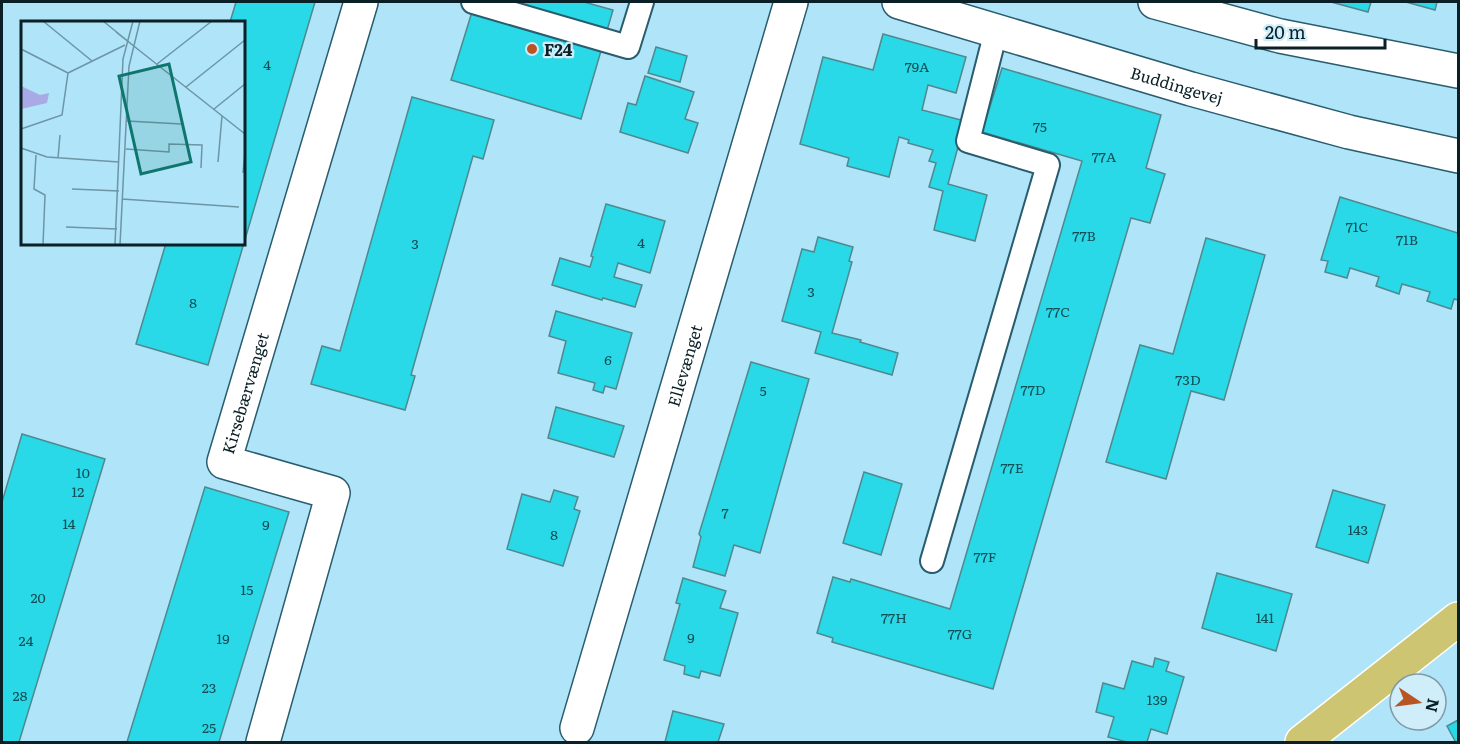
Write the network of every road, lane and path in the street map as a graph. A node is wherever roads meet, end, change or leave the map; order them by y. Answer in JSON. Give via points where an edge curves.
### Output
{"nodes":[{"id":1,"x":361,"y":2,"type":"edge"},
{"id":2,"x":472,"y":2,"type":"edge"},
{"id":3,"x":642,"y":2,"type":"edge"},
{"id":4,"x":791,"y":2,"type":"edge"},
{"id":5,"x":899,"y":2,"type":"edge"},
{"id":6,"x":1155,"y":2,"type":"edge"},
{"id":7,"x":996,"y":31,"type":"junction"},
{"id":8,"x":1458,"y":71,"type":"edge"},
{"id":9,"x":1458,"y":156,"type":"edge"},
{"id":10,"x":932,"y":561,"type":"dead end"},
{"id":11,"x":1458,"y":619,"type":"edge"},
{"id":12,"x":577,"y":728,"type":"dead end"},
{"id":13,"x":263,"y":742,"type":"edge"},
{"id":14,"x":1302,"y":742,"type":"edge"}],
"edges":[{"from":1,"to":13,"type":"street","name":"Kirsebærvænget","via":[[224,462],[333,494]]},
{"from":2,"to":3,"type":"lane","via":[[628,47]]},
{"from":4,"to":12,"type":"street","name":"Ellevænget"},
{"from":5,"to":7,"type":"street","name":"Buddingevej"},
{"from":6,"to":8,"type":"street","via":[[1280,36]]},
{"from":7,"to":9,"type":"street","name":"Buddingevej","via":[[1348,132]]},
{"from":7,"to":10,"type":"lane","via":[[968,141],[1048,165]]},
{"from":11,"to":14,"type":"main road"}]}
